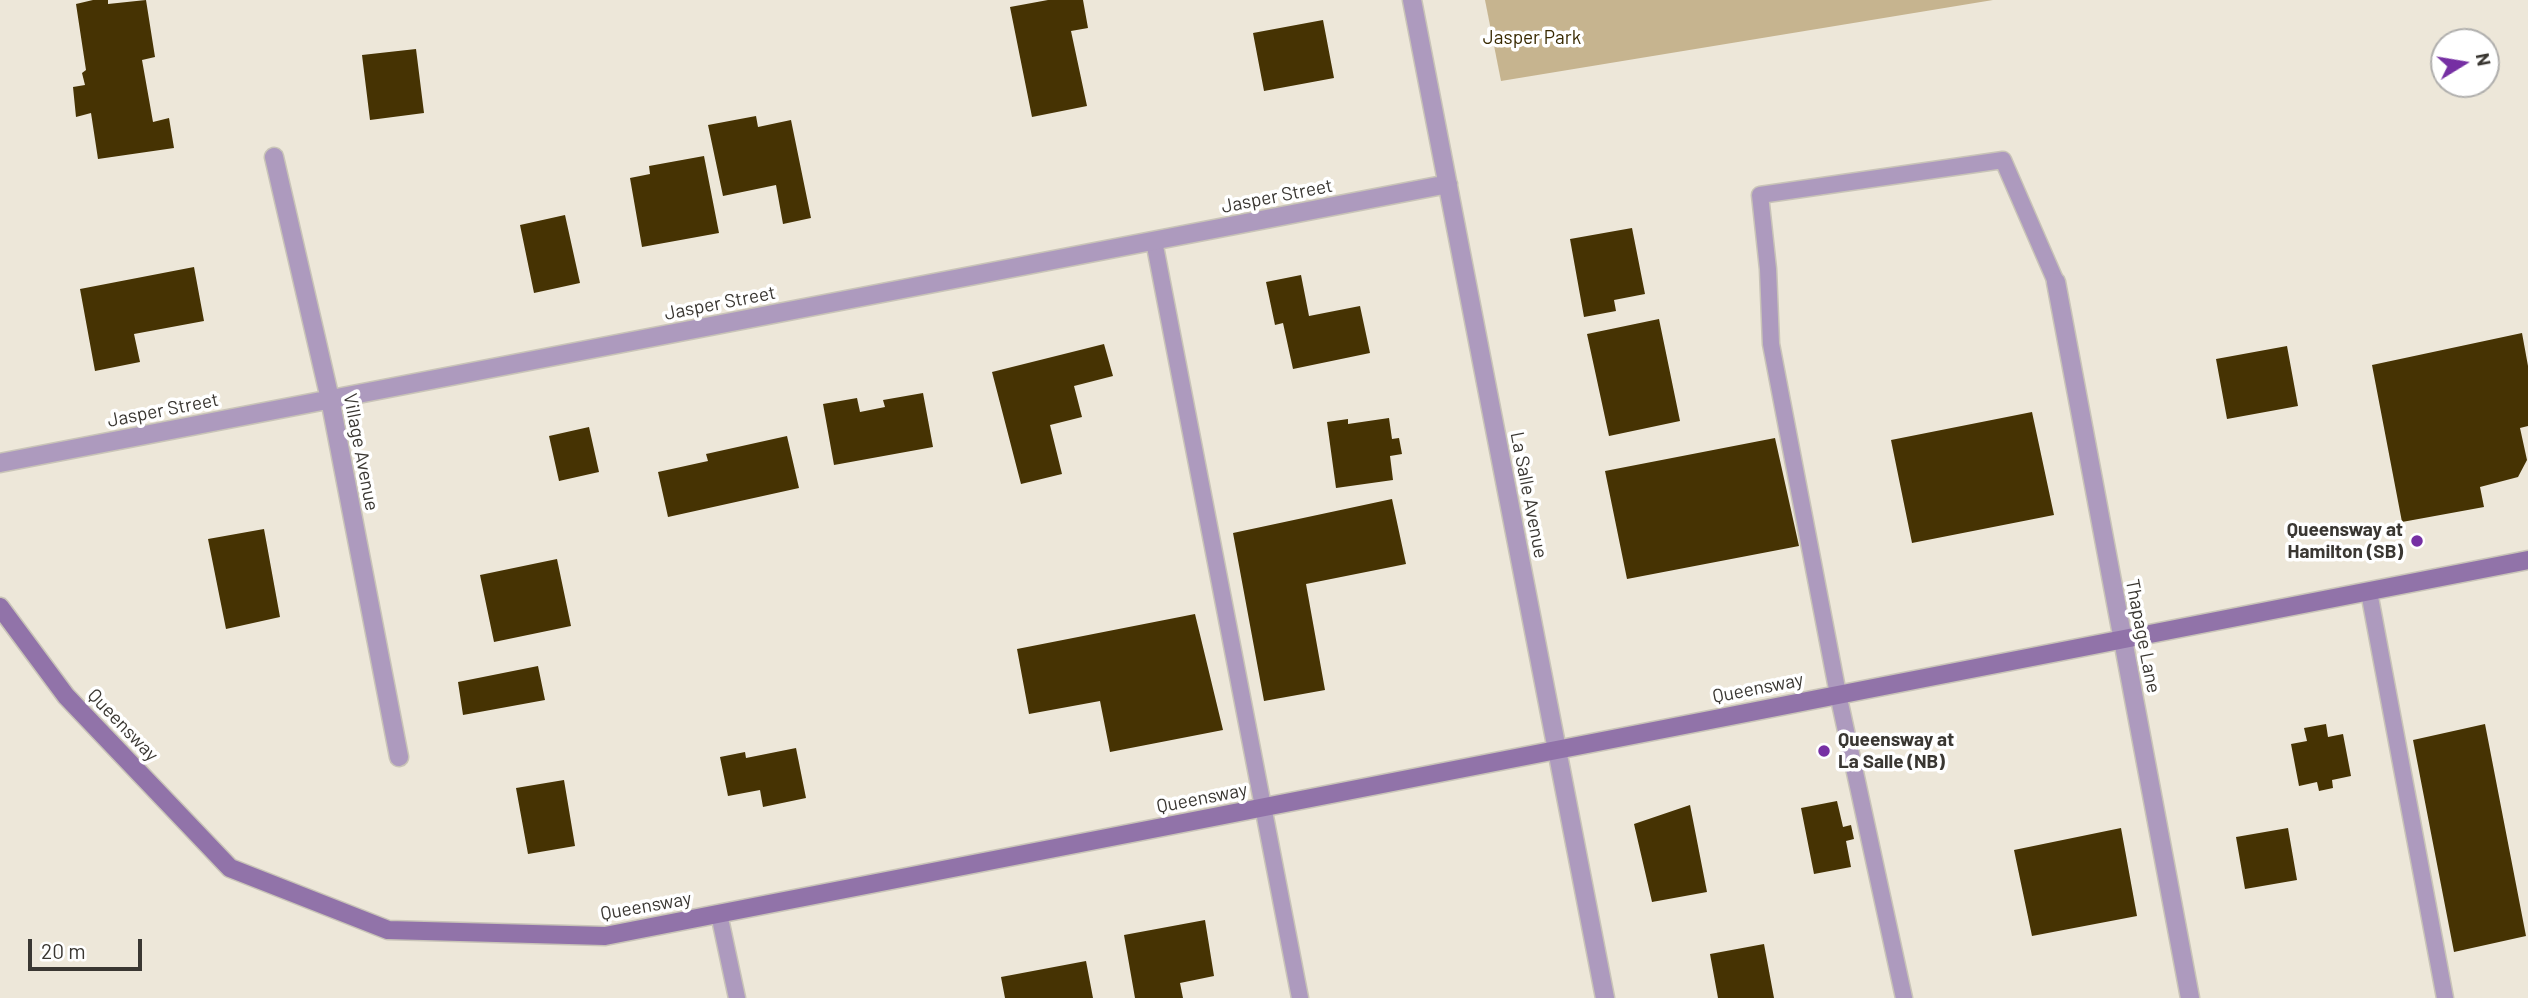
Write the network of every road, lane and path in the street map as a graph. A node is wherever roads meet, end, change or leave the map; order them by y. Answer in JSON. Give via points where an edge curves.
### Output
{"nodes":[{"id":1,"x":1412,"y":0,"type":"edge"},
{"id":2,"x":274,"y":157,"type":"dead end"},
{"id":3,"x":1448,"y":184,"type":"junction"},
{"id":4,"x":1154,"y":241,"type":"junction"},
{"id":5,"x":2056,"y":282,"type":"joint"},
{"id":6,"x":330,"y":398,"type":"junction"},
{"id":7,"x":0,"y":463,"type":"edge"},
{"id":8,"x":2528,"y":560,"type":"edge"},
{"id":9,"x":2369,"y":592,"type":"junction"},
{"id":10,"x":0,"y":607,"type":"edge"},
{"id":11,"x":2122,"y":639,"type":"junction"},
{"id":12,"x":1838,"y":694,"type":"junction"},
{"id":13,"x":1557,"y":749,"type":"junction"},
{"id":14,"x":399,"y":757,"type":"dead end"},
{"id":15,"x":1263,"y":807,"type":"junction"},
{"id":16,"x":719,"y":914,"type":"junction"},
{"id":17,"x":737,"y":998,"type":"edge"},
{"id":18,"x":1300,"y":998,"type":"edge"},
{"id":19,"x":1605,"y":998,"type":"edge"},
{"id":20,"x":1904,"y":998,"type":"edge"},
{"id":21,"x":2190,"y":998,"type":"edge"},
{"id":22,"x":2445,"y":998,"type":"edge"}],
"edges":[{"from":1,"to":3,"type":"street","name":"La Salle Avenue"},
{"from":2,"to":6,"type":"street","name":"Village Avenue"},
{"from":3,"to":4,"type":"street","name":"Jasper Street"},
{"from":3,"to":13,"type":"street","name":"La Salle Avenue"},
{"from":4,"to":6,"type":"street","name":"Jasper Street"},
{"from":4,"to":15,"type":"lane"},
{"from":5,"to":11,"type":"street","name":"Thapage Lane"},
{"from":5,"to":12,"type":"lane","via":[[2003,160],[1760,195],[1771,344]]},
{"from":6,"to":7,"type":"street","name":"Jasper Street"},
{"from":6,"to":14,"type":"street","name":"Village Avenue"},
{"from":8,"to":9,"type":"main road","name":"Queensway"},
{"from":9,"to":11,"type":"main road","name":"Queensway"},
{"from":9,"to":22,"type":"lane"},
{"from":10,"to":16,"type":"main road","name":"Queensway","via":[[66,696],[230,868],[388,930],[605,936]]},
{"from":11,"to":12,"type":"main road","name":"Queensway"},
{"from":11,"to":21,"type":"street","name":"Thapage Lane"},
{"from":12,"to":13,"type":"main road","name":"Queensway"},
{"from":12,"to":20,"type":"lane"},
{"from":13,"to":15,"type":"main road","name":"Queensway"},
{"from":13,"to":19,"type":"street","name":"La Salle Avenue"},
{"from":15,"to":16,"type":"main road","name":"Queensway"},
{"from":15,"to":18,"type":"lane"},
{"from":16,"to":17,"type":"lane"}]}
